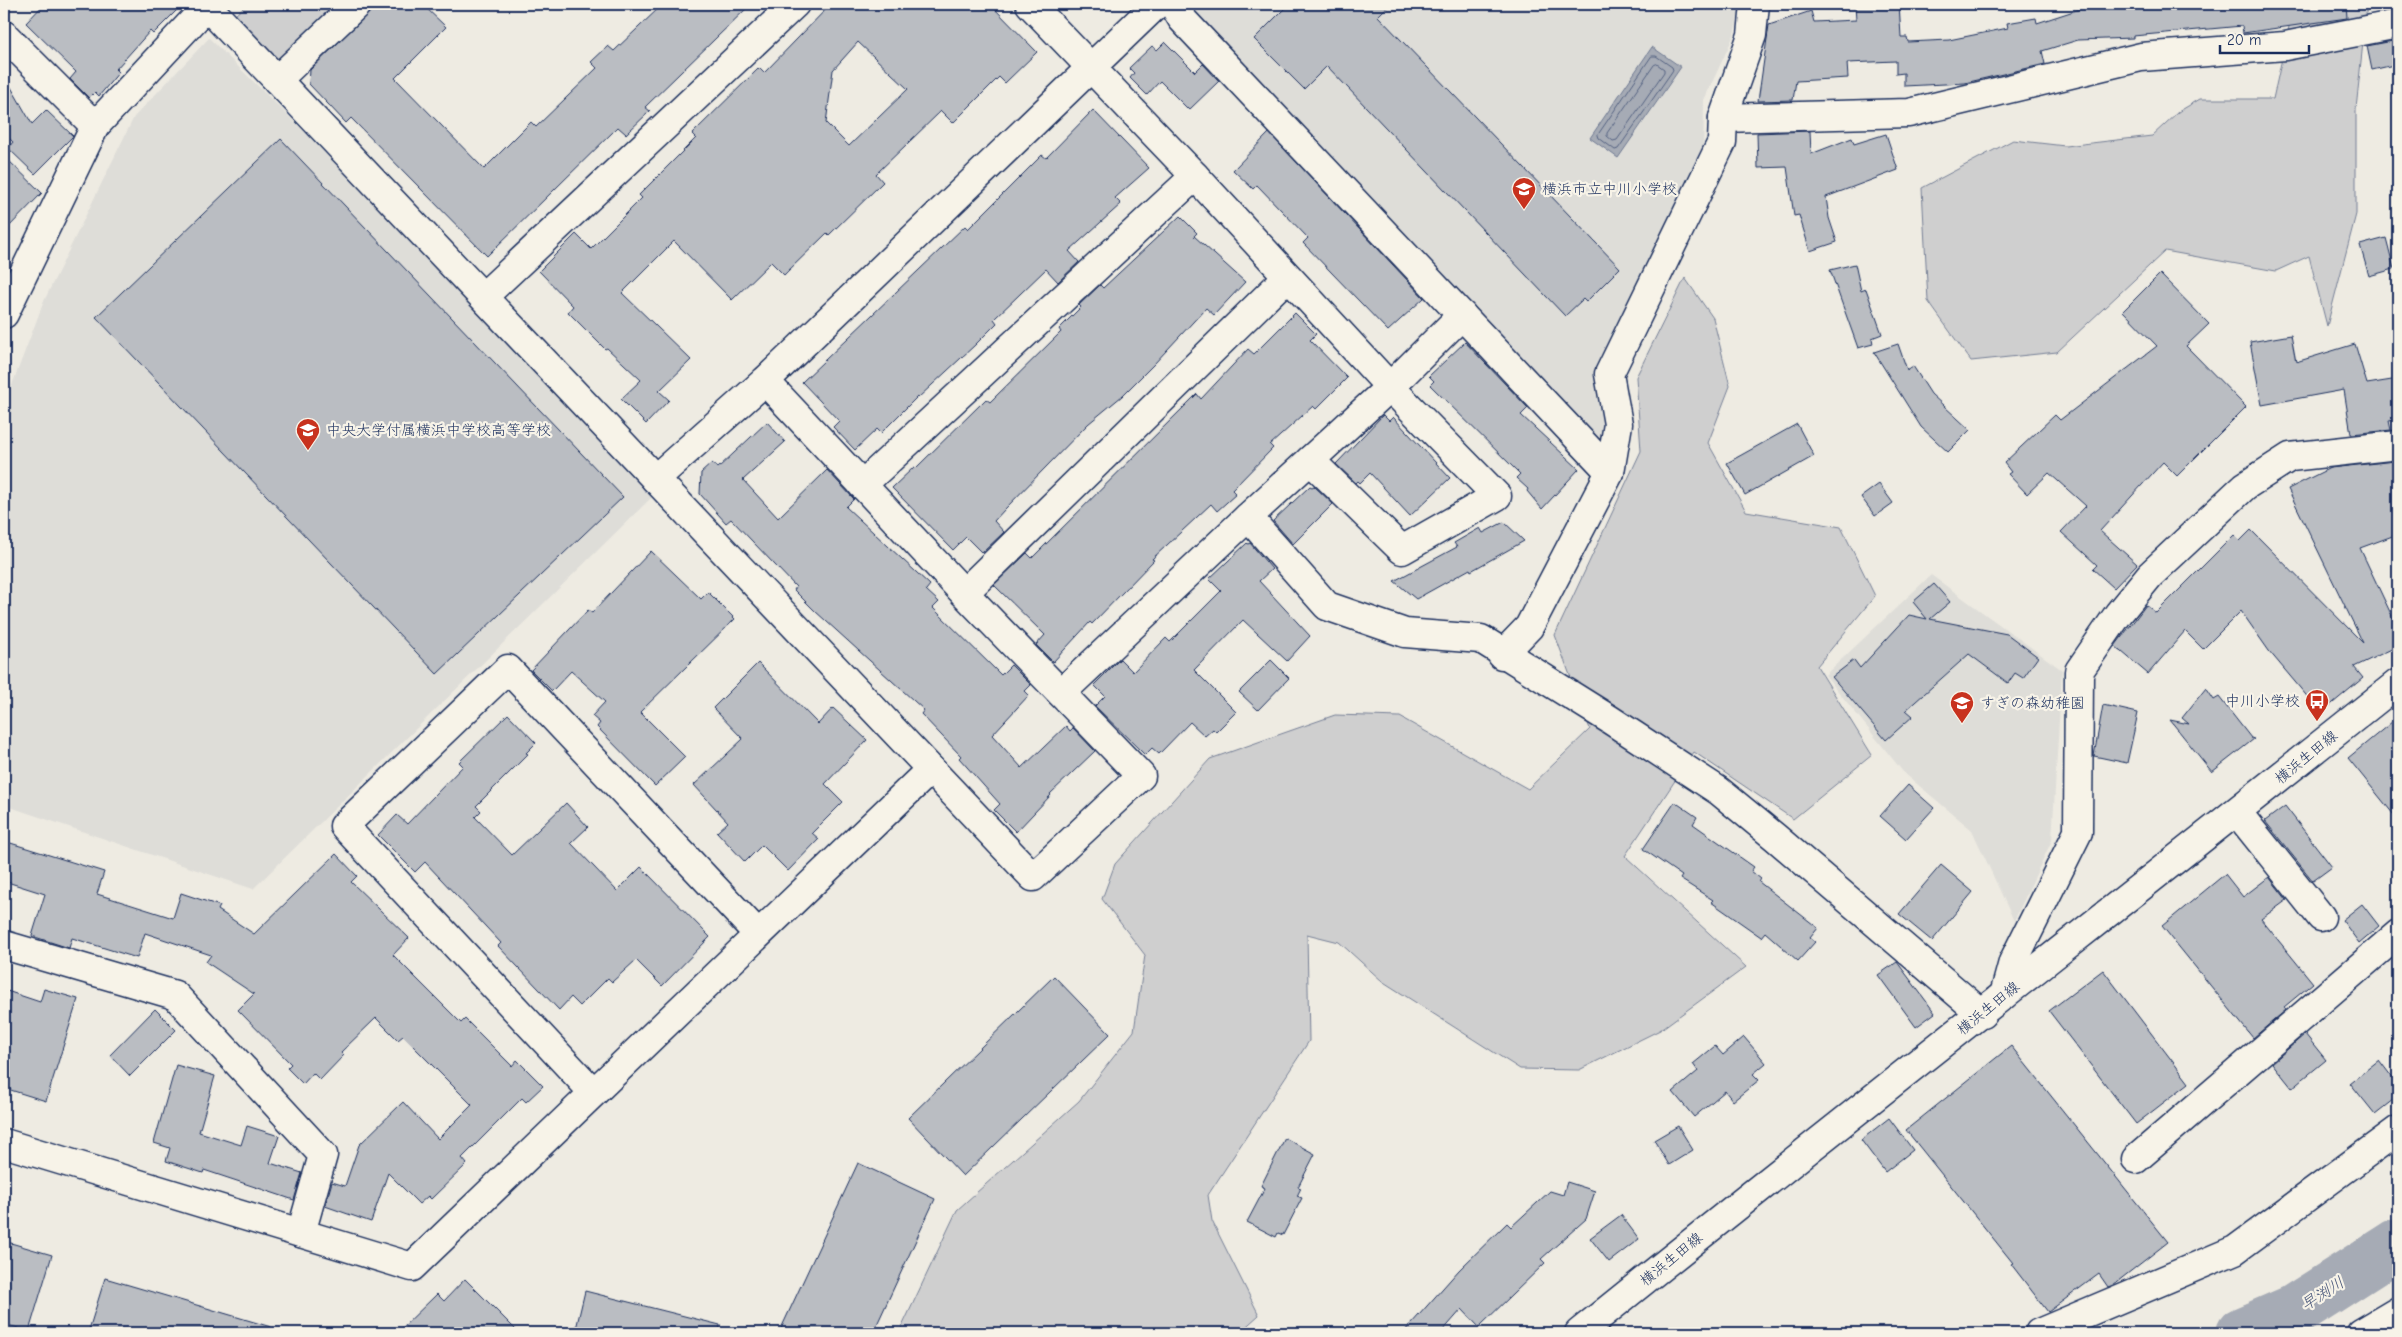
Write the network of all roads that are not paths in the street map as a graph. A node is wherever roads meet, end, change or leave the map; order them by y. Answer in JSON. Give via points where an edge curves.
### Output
{"nodes":[{"id":1,"x":357,"y":4,"type":"edge"},
{"id":2,"x":795,"y":4,"type":"edge"},
{"id":3,"x":1030,"y":4,"type":"edge"},
{"id":4,"x":1157,"y":4,"type":"edge"},
{"id":5,"x":1173,"y":4,"type":"edge"},
{"id":6,"x":1754,"y":4,"type":"edge"},
{"id":7,"x":206,"y":5,"type":"edge"},
{"id":8,"x":2398,"y":24,"type":"edge"},
{"id":9,"x":4,"y":36,"type":"edge"},
{"id":10,"x":1092,"y":69,"type":"junction"},
{"id":11,"x":277,"y":80,"type":"junction"},
{"id":12,"x":1724,"y":118,"type":"junction"},
{"id":13,"x":95,"y":126,"type":"junction"},
{"id":14,"x":1195,"y":176,"type":"junction"},
{"id":15,"x":11,"y":275,"type":"edge"},
{"id":16,"x":1287,"y":277,"type":"junction"},
{"id":17,"x":484,"y":296,"type":"junction"},
{"id":18,"x":4,"y":314,"type":"edge"},
{"id":19,"x":1462,"y":315,"type":"junction"},
{"id":20,"x":765,"y":381,"type":"junction"},
{"id":21,"x":1390,"y":387,"type":"junction"},
{"id":22,"x":2398,"y":445,"type":"edge"},
{"id":23,"x":1310,"y":460,"type":"junction"},
{"id":24,"x":1610,"y":472,"type":"junction"},
{"id":25,"x":655,"y":479,"type":"junction"},
{"id":26,"x":862,"y":485,"type":"junction"},
{"id":27,"x":1248,"y":517,"type":"junction"},
{"id":28,"x":964,"y":593,"type":"junction"},
{"id":29,"x":1502,"y":655,"type":"junction"},
{"id":30,"x":2398,"y":683,"type":"edge"},
{"id":31,"x":1061,"y":693,"type":"junction"},
{"id":32,"x":930,"y":770,"type":"junction"},
{"id":33,"x":2237,"y":812,"type":"junction"},
{"id":34,"x":2321,"y":917,"type":"dead end"},
{"id":35,"x":758,"y":934,"type":"junction"},
{"id":36,"x":2398,"y":934,"type":"edge"},
{"id":37,"x":4,"y":945,"type":"edge"},
{"id":38,"x":2004,"y":995,"type":"junction"},
{"id":39,"x":1982,"y":1014,"type":"junction"},
{"id":40,"x":593,"y":1092,"type":"junction"},
{"id":41,"x":2398,"y":1130,"type":"edge"},
{"id":42,"x":4,"y":1143,"type":"edge"},
{"id":43,"x":2136,"y":1159,"type":"dead end"},
{"id":44,"x":301,"y":1233,"type":"junction"},
{"id":45,"x":2398,"y":1311,"type":"edge"},
{"id":46,"x":1579,"y":1333,"type":"edge"},
{"id":47,"x":2039,"y":1333,"type":"edge"},
{"id":48,"x":2361,"y":1333,"type":"edge"}],
"edges":[{"from":1,"to":11,"type":"street"},
{"from":2,"to":17,"type":"street"},
{"from":3,"to":10,"type":"street"},
{"from":4,"to":10,"type":"street"},
{"from":5,"to":19,"type":"street","via":[[1182,19]]},
{"from":6,"to":12,"type":"street","via":[[1752,35]]},
{"from":7,"to":11,"type":"street"},
{"from":7,"to":13,"type":"street"},
{"from":8,"to":12,"type":"street","via":[[2285,46],[2141,57],[1909,113]]},
{"from":9,"to":13,"type":"street"},
{"from":10,"to":14,"type":"street"},
{"from":10,"to":20,"type":"street"},
{"from":11,"to":17,"type":"street"},
{"from":12,"to":24,"type":"street","via":[[1722,142],[1610,374],[1618,424]]},
{"from":13,"to":15,"type":"street"},
{"from":14,"to":16,"type":"street"},
{"from":14,"to":26,"type":"street"},
{"from":15,"to":18,"type":"street"},
{"from":16,"to":21,"type":"street"},
{"from":16,"to":28,"type":"street"},
{"from":17,"to":25,"type":"street"},
{"from":19,"to":21,"type":"street"},
{"from":19,"to":24,"type":"street"},
{"from":20,"to":25,"type":"street"},
{"from":20,"to":26,"type":"street"},
{"from":21,"to":23,"type":"street"},
{"from":21,"to":23,"type":"street","via":[[1497,496],[1402,550]]},
{"from":22,"to":38,"type":"street","via":[[2290,457],[2245,486],[2150,575],[2119,613],[2079,672],[2078,832],[2013,962]]},
{"from":23,"to":27,"type":"street"},
{"from":24,"to":29,"type":"street","via":[[1529,627]]},
{"from":25,"to":32,"type":"street"},
{"from":26,"to":28,"type":"street"},
{"from":27,"to":29,"type":"street","via":[[1327,606],[1405,633],[1481,639]]},
{"from":27,"to":31,"type":"street"},
{"from":28,"to":31,"type":"street"},
{"from":29,"to":39,"type":"street","via":[[1609,719],[1719,792]]},
{"from":30,"to":33,"type":"street","name":"横浜生田線"},
{"from":31,"to":32,"type":"street","via":[[1141,776],[1033,877]]},
{"from":32,"to":35,"type":"street"},
{"from":33,"to":34,"type":"street"},
{"from":33,"to":38,"type":"street","name":"横浜生田線"},
{"from":35,"to":40,"type":"street"},
{"from":35,"to":40,"type":"street","via":[[508,669],[344,826]]},
{"from":36,"to":43,"type":"street"},
{"from":37,"to":44,"type":"street","via":[[176,996],[323,1155]]},
{"from":38,"to":39,"type":"street","name":"横浜生田線"},
{"from":39,"to":46,"type":"street","name":"横浜生田線"},
{"from":40,"to":44,"type":"street","via":[[412,1267]]},
{"from":41,"to":47,"type":"street","via":[[2235,1250]]},
{"from":42,"to":44,"type":"street"},
{"from":45,"to":48,"type":"street"}]}
